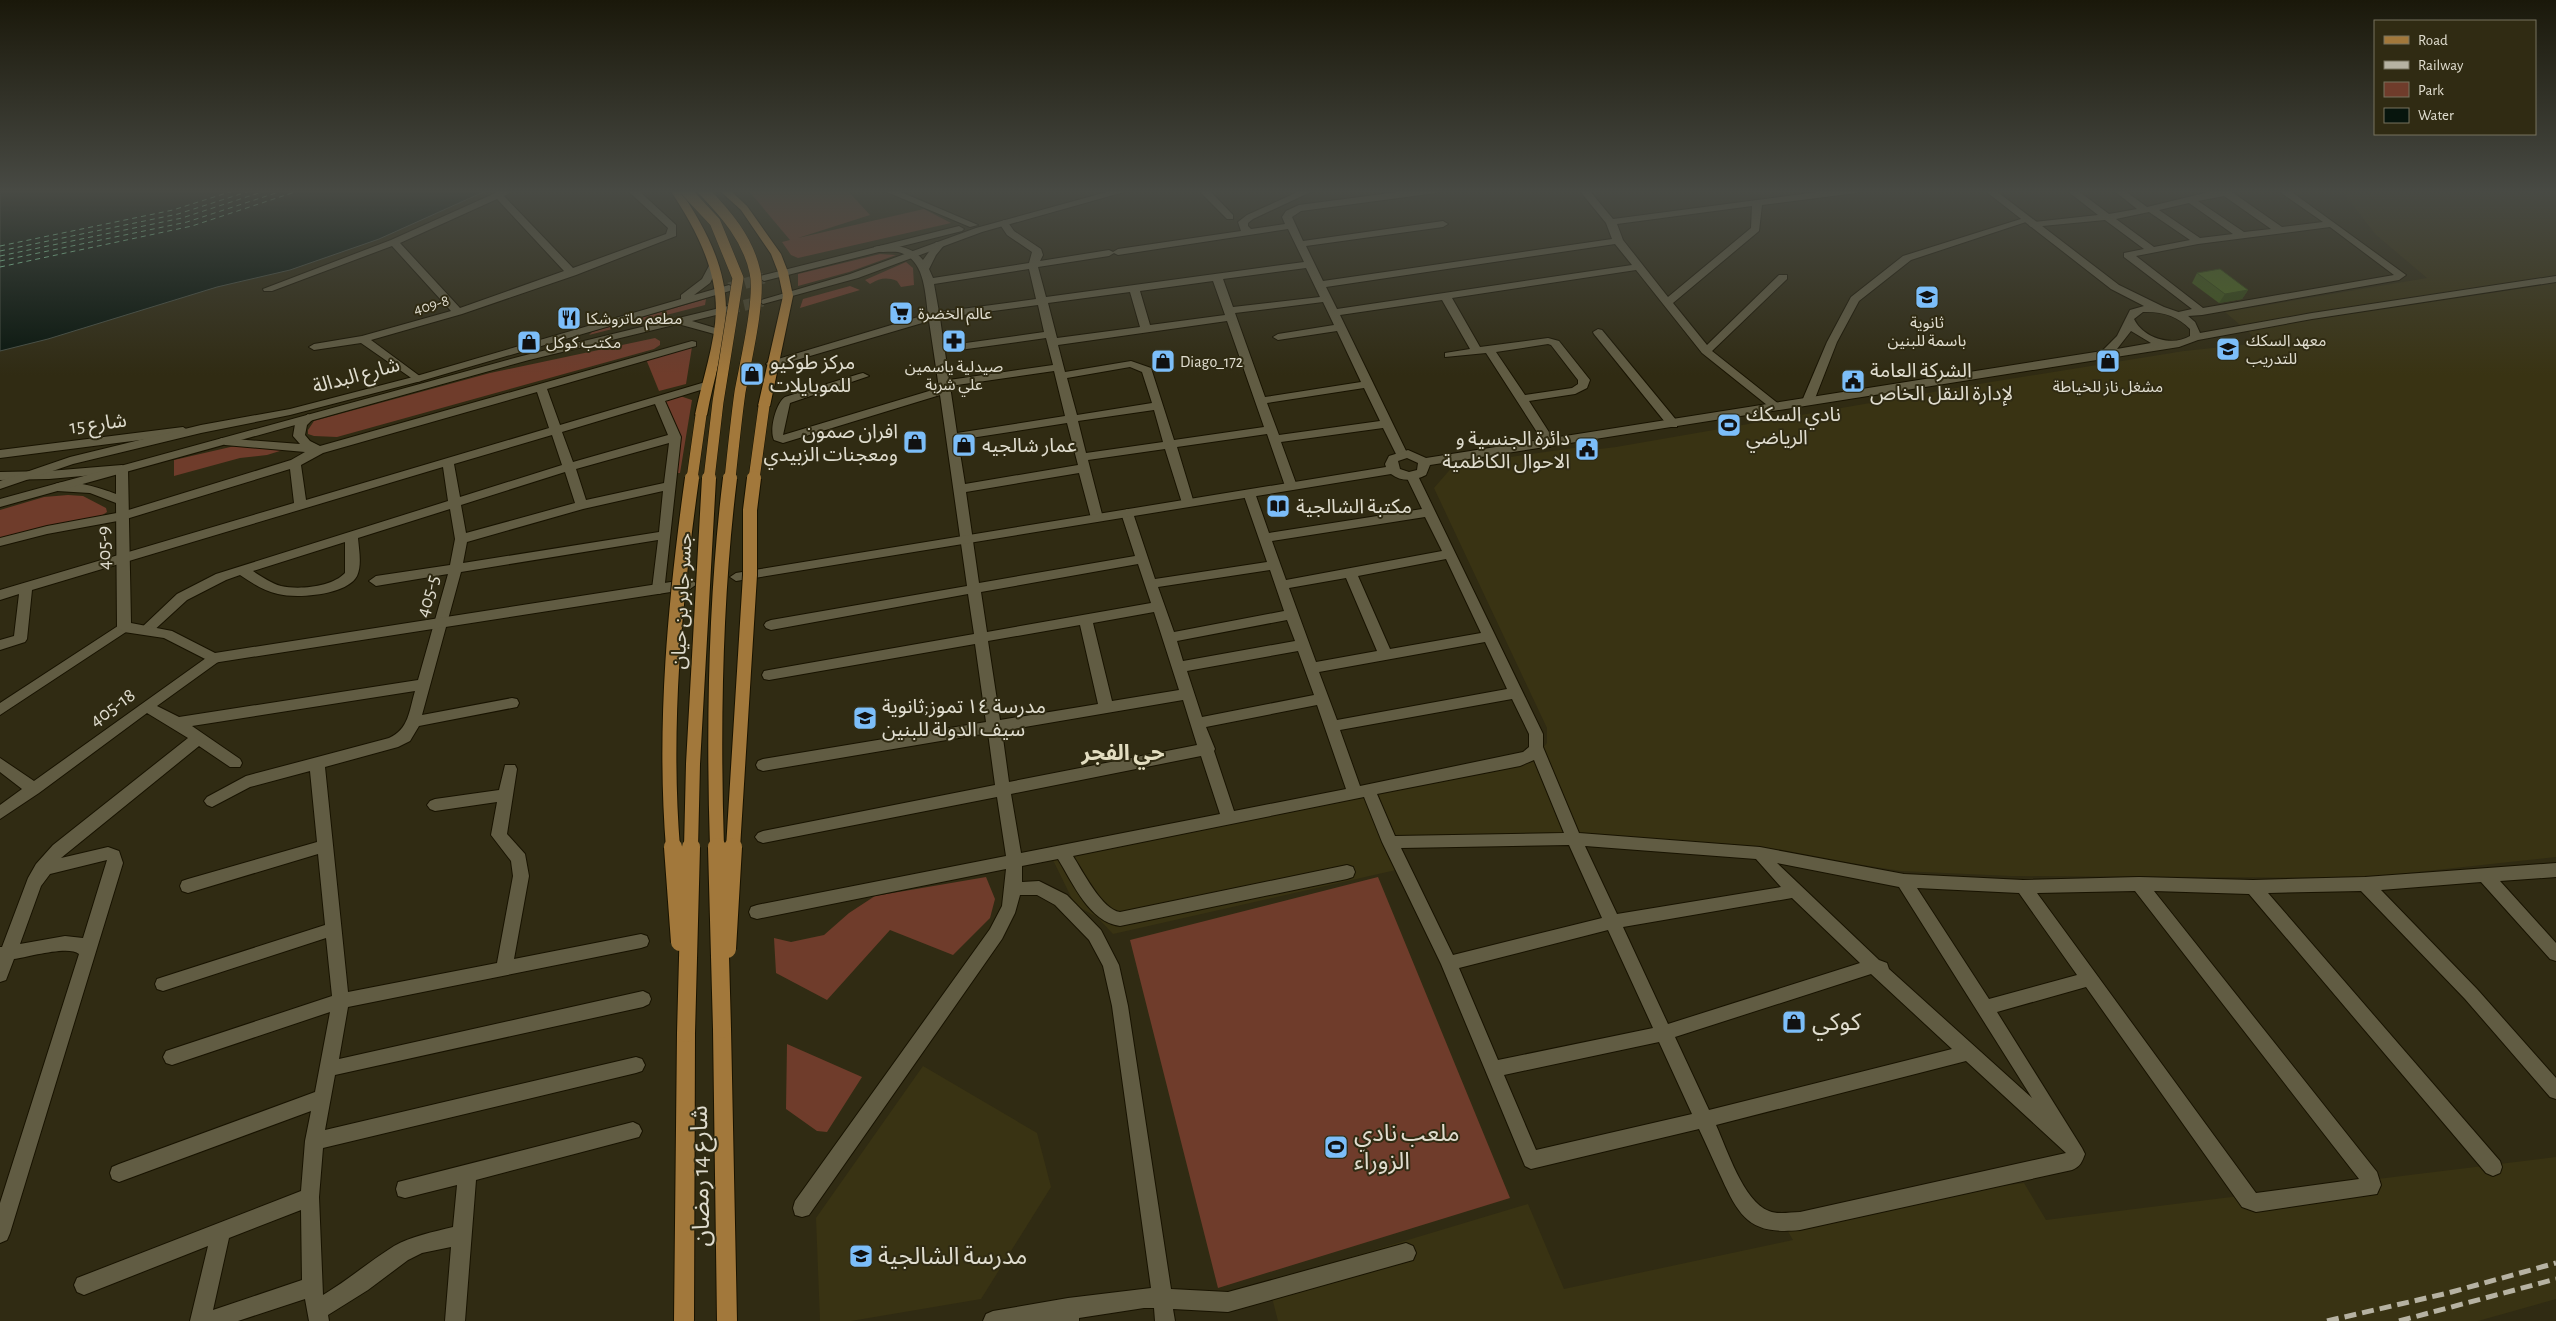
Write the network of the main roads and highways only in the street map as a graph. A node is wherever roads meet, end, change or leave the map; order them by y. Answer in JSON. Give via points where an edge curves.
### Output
{"nodes":[{"id":1,"x":709,"y":252,"type":"edge"},
{"id":2,"x":727,"y":252,"type":"edge"},
{"id":3,"x":749,"y":252,"type":"edge"},
{"id":4,"x":774,"y":252,"type":"edge"},
{"id":5,"x":783,"y":272,"type":"joint"},
{"id":6,"x":788,"y":296,"type":"joint"},
{"id":7,"x":722,"y":1029,"type":"junction"},
{"id":8,"x":686,"y":1033,"type":"junction"},
{"id":9,"x":684,"y":1321,"type":"edge"},
{"id":10,"x":727,"y":1321,"type":"edge"}],
"edges":[{"from":1,"to":8,"type":"main road","bridge":true,"via":[[724,289],[724,309],[706,385],[687,506],[676,612],[669,770]]},
{"from":2,"to":8,"type":"main road","name":"جسر جابر بن حيان","bridge":true,"via":[[738,278],[707,494],[693,754]]},
{"from":3,"to":7,"type":"main road","name":"جسر جابر بن حيان","bridge":true,"via":[[756,274],[754,312],[728,492],[719,605],[714,758]]},
{"from":4,"to":5,"type":"main road"},
{"from":5,"to":6,"type":"main road"},
{"from":6,"to":7,"type":"main road","bridge":true,"via":[[764,406],[750,510],[742,736]]},
{"from":7,"to":10,"type":"main road","name":"شارع 14 رمضان"},
{"from":8,"to":9,"type":"main road","name":"شارع 14 رمضان"}]}
